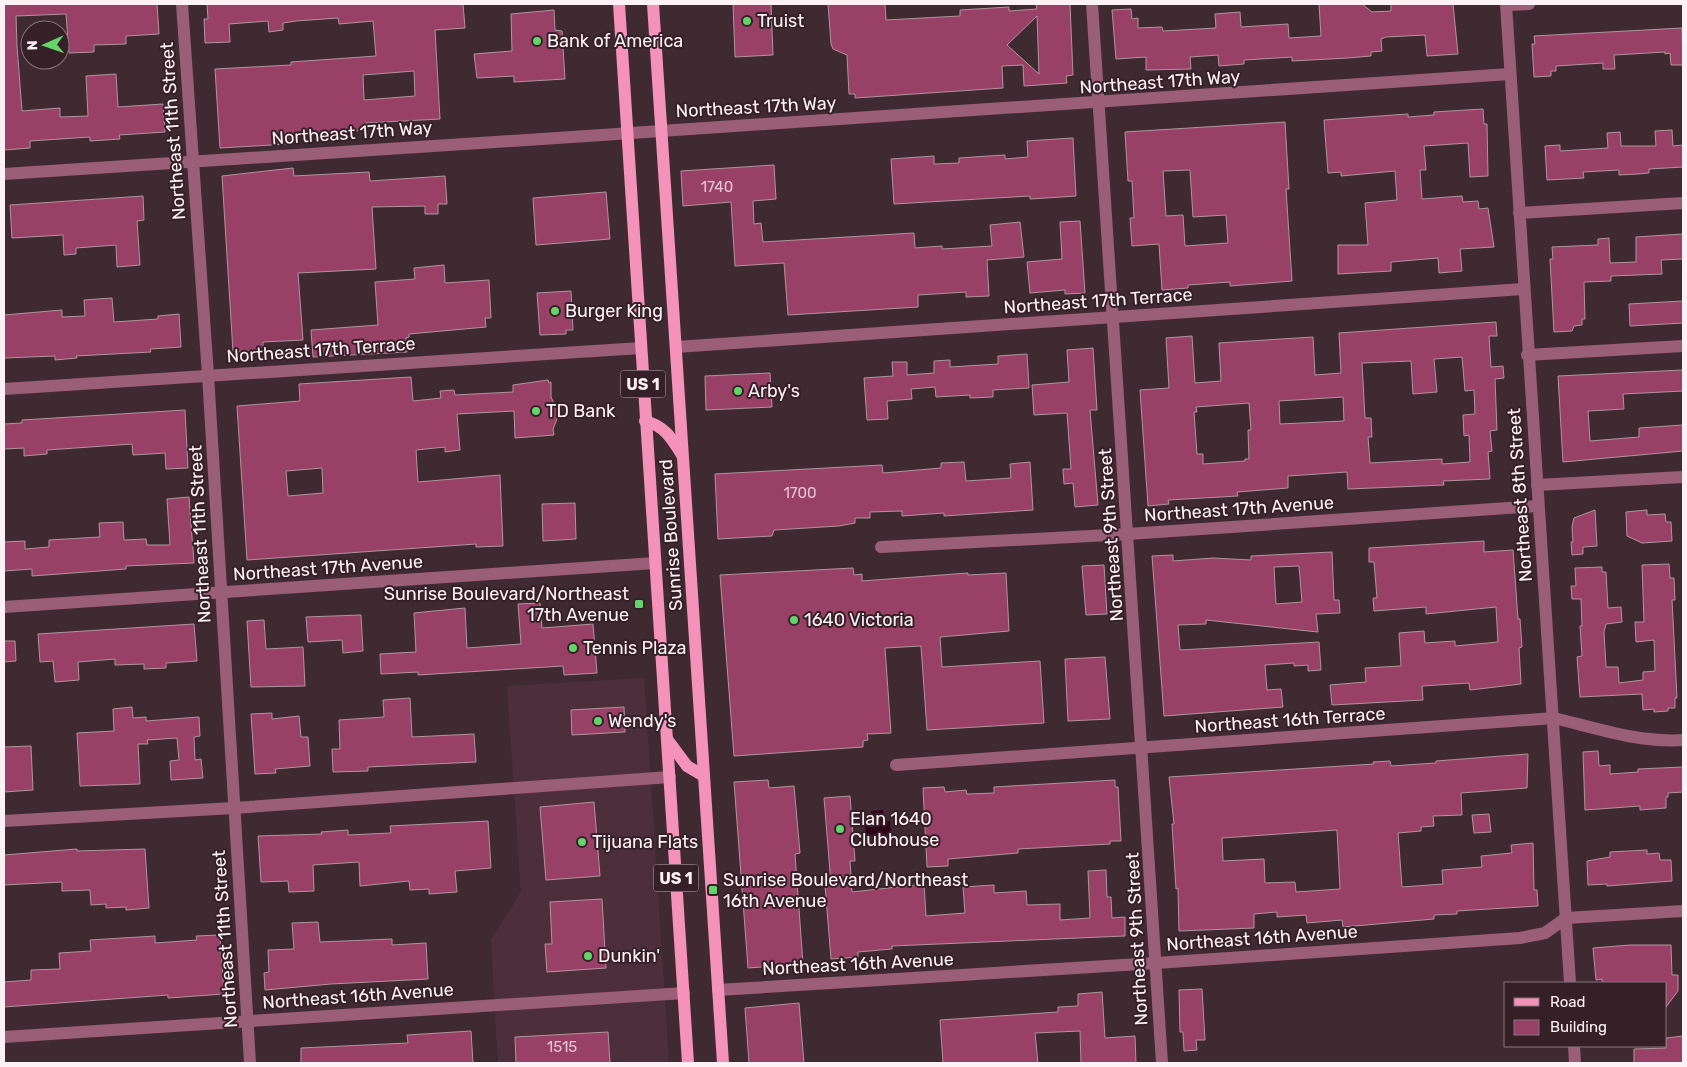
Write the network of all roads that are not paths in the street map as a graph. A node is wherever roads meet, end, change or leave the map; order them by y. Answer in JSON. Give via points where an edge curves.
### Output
{"nodes":[{"id":1,"x":182,"y":4,"type":"edge"},
{"id":2,"x":619,"y":4,"type":"edge"},
{"id":3,"x":654,"y":4,"type":"edge"},
{"id":4,"x":1092,"y":4,"type":"edge"},
{"id":5,"x":1506,"y":4,"type":"edge"},
{"id":6,"x":1529,"y":4,"type":"edge"},
{"id":7,"x":1510,"y":74,"type":"junction"},
{"id":8,"x":1098,"y":105,"type":"junction"},
{"id":9,"x":662,"y":130,"type":"junction"},
{"id":10,"x":627,"y":132,"type":"junction"},
{"id":11,"x":193,"y":161,"type":"junction"},
{"id":12,"x":4,"y":174,"type":"edge"},
{"id":13,"x":1683,"y":204,"type":"edge"},
{"id":14,"x":1519,"y":213,"type":"junction"},
{"id":15,"x":1523,"y":290,"type":"junction"},
{"id":16,"x":1114,"y":317,"type":"junction"},
{"id":17,"x":1683,"y":346,"type":"edge"},
{"id":18,"x":676,"y":347,"type":"junction"},
{"id":19,"x":641,"y":348,"type":"junction"},
{"id":20,"x":1527,"y":355,"type":"junction"},
{"id":21,"x":208,"y":375,"type":"junction"},
{"id":22,"x":4,"y":389,"type":"edge"},
{"id":23,"x":646,"y":421,"type":"junction"},
{"id":24,"x":683,"y":457,"type":"junction"},
{"id":25,"x":1683,"y":477,"type":"edge"},
{"id":26,"x":1537,"y":485,"type":"junction"},
{"id":27,"x":1538,"y":506,"type":"junction"},
{"id":28,"x":1128,"y":534,"type":"junction"},
{"id":29,"x":881,"y":547,"type":"dead end"},
{"id":30,"x":655,"y":563,"type":"junction"},
{"id":31,"x":220,"y":593,"type":"junction"},
{"id":32,"x":4,"y":607,"type":"edge"},
{"id":33,"x":1554,"y":718,"type":"junction"},
{"id":34,"x":667,"y":739,"type":"junction"},
{"id":35,"x":1683,"y":740,"type":"edge"},
{"id":36,"x":1142,"y":749,"type":"junction"},
{"id":37,"x":896,"y":765,"type":"dead end"},
{"id":38,"x":704,"y":776,"type":"junction"},
{"id":39,"x":670,"y":777,"type":"junction"},
{"id":40,"x":234,"y":808,"type":"junction"},
{"id":41,"x":4,"y":820,"type":"edge"},
{"id":42,"x":1683,"y":911,"type":"edge"},
{"id":43,"x":1566,"y":918,"type":"junction"},
{"id":44,"x":1156,"y":963,"type":"junction"},
{"id":45,"x":1570,"y":982,"type":"edge"},
{"id":46,"x":718,"y":990,"type":"junction"},
{"id":47,"x":684,"y":993,"type":"junction"},
{"id":48,"x":248,"y":1021,"type":"junction"},
{"id":49,"x":4,"y":1037,"type":"edge"},
{"id":50,"x":1574,"y":1047,"type":"edge"},
{"id":51,"x":250,"y":1063,"type":"edge"},
{"id":52,"x":688,"y":1063,"type":"edge"},
{"id":53,"x":723,"y":1063,"type":"edge"},
{"id":54,"x":1162,"y":1063,"type":"edge"},
{"id":55,"x":1575,"y":1063,"type":"edge"}],
"edges":[{"from":1,"to":11,"type":"street","name":"Northeast 11th Street"},
{"from":2,"to":10,"type":"main road","name":"Sunrise Boulevard","number":"US 1"},
{"from":3,"to":9,"type":"main road","name":"Sunrise Boulevard","number":"US 1"},
{"from":4,"to":8,"type":"street","name":"Northeast 9th Street"},
{"from":5,"to":6,"type":"street"},
{"from":5,"to":7,"type":"street","name":"Northeast 8th Street"},
{"from":7,"to":8,"type":"street","name":"Northeast 17th Way"},
{"from":7,"to":14,"type":"street","name":"Northeast 8th Street"},
{"from":8,"to":9,"type":"street","name":"Northeast 17th Way"},
{"from":8,"to":16,"type":"street","name":"Northeast 9th Street"},
{"from":9,"to":10,"type":"street","name":"Northeast 17th Way"},
{"from":9,"to":18,"type":"main road","name":"Sunrise Boulevard","number":"US 1"},
{"from":10,"to":11,"type":"street","name":"Northeast 17th Way"},
{"from":10,"to":19,"type":"main road","name":"Sunrise Boulevard","number":"US 1"},
{"from":11,"to":12,"type":"street","name":"Northeast 17th Way"},
{"from":11,"to":21,"type":"street","name":"Northeast 11th Street"},
{"from":13,"to":14,"type":"street"},
{"from":14,"to":15,"type":"street","name":"Northeast 8th Street"},
{"from":15,"to":16,"type":"street","name":"Northeast 17th Terrace"},
{"from":15,"to":20,"type":"street","name":"Northeast 8th Street"},
{"from":16,"to":18,"type":"street","name":"Northeast 17th Terrace"},
{"from":16,"to":28,"type":"street","name":"Northeast 9th Street"},
{"from":17,"to":20,"type":"street"},
{"from":18,"to":24,"type":"main road","name":"Sunrise Boulevard","number":"US 1"},
{"from":19,"to":21,"type":"street","name":"Northeast 17th Terrace"},
{"from":19,"to":23,"type":"main road","name":"Sunrise Boulevard","number":"US 1"},
{"from":20,"to":26,"type":"street","name":"Northeast 8th Street"},
{"from":21,"to":22,"type":"street","name":"Northeast 17th Terrace"},
{"from":21,"to":31,"type":"street","name":"Northeast 11th Street"},
{"from":23,"to":24,"type":"main road","via":[[666,431]]},
{"from":23,"to":30,"type":"main road","name":"Sunrise Boulevard","number":"US 1"},
{"from":24,"to":38,"type":"main road","name":"Sunrise Boulevard","number":"US 1"},
{"from":25,"to":26,"type":"street"},
{"from":26,"to":27,"type":"street","name":"Northeast 8th Street"},
{"from":27,"to":28,"type":"street","name":"Northeast 17th Avenue"},
{"from":27,"to":33,"type":"street","name":"Northeast 8th Street"},
{"from":28,"to":29,"type":"street","name":"Northeast 17th Avenue"},
{"from":28,"to":36,"type":"street","name":"Northeast 9th Street"},
{"from":30,"to":31,"type":"street","name":"Northeast 17th Avenue"},
{"from":30,"to":34,"type":"main road","name":"Sunrise Boulevard","number":"US 1"},
{"from":31,"to":32,"type":"street","name":"Northeast 17th Avenue"},
{"from":31,"to":40,"type":"street","name":"Northeast 11th Street"},
{"from":33,"to":35,"type":"street","name":"Northeast 16th Terrace","via":[[1624,735],[1665,741]]},
{"from":33,"to":36,"type":"street","name":"Northeast 16th Terrace"},
{"from":33,"to":43,"type":"street","name":"Northeast 8th Street"},
{"from":34,"to":38,"type":"main road","via":[[687,766]]},
{"from":34,"to":39,"type":"main road","name":"Sunrise Boulevard","number":"US 1"},
{"from":36,"to":37,"type":"street","name":"Northeast 16th Terrace"},
{"from":36,"to":44,"type":"street","name":"Northeast 9th Street"},
{"from":38,"to":46,"type":"main road","name":"Sunrise Boulevard","number":"US 1"},
{"from":39,"to":40,"type":"street"},
{"from":39,"to":47,"type":"main road","name":"Sunrise Boulevard","number":"US 1"},
{"from":40,"to":41,"type":"street"},
{"from":40,"to":48,"type":"street","name":"Northeast 11th Street"},
{"from":42,"to":43,"type":"street"},
{"from":43,"to":44,"type":"street","name":"Northeast 16th Avenue","via":[[1545,933],[1520,938]]},
{"from":43,"to":45,"type":"street","name":"Northeast 8th Street"},
{"from":44,"to":46,"type":"street","name":"Northeast 16th Avenue"},
{"from":44,"to":54,"type":"street","name":"Northeast 9th Street"},
{"from":46,"to":53,"type":"main road","name":"Sunrise Boulevard","number":"US 1"},
{"from":47,"to":48,"type":"street","name":"Northeast 16th Avenue"},
{"from":47,"to":52,"type":"main road","name":"Sunrise Boulevard","number":"US 1"},
{"from":48,"to":49,"type":"street","name":"Northeast 16th Avenue"},
{"from":48,"to":51,"type":"street","name":"Northeast 11th Street"},
{"from":50,"to":55,"type":"street"}]}
